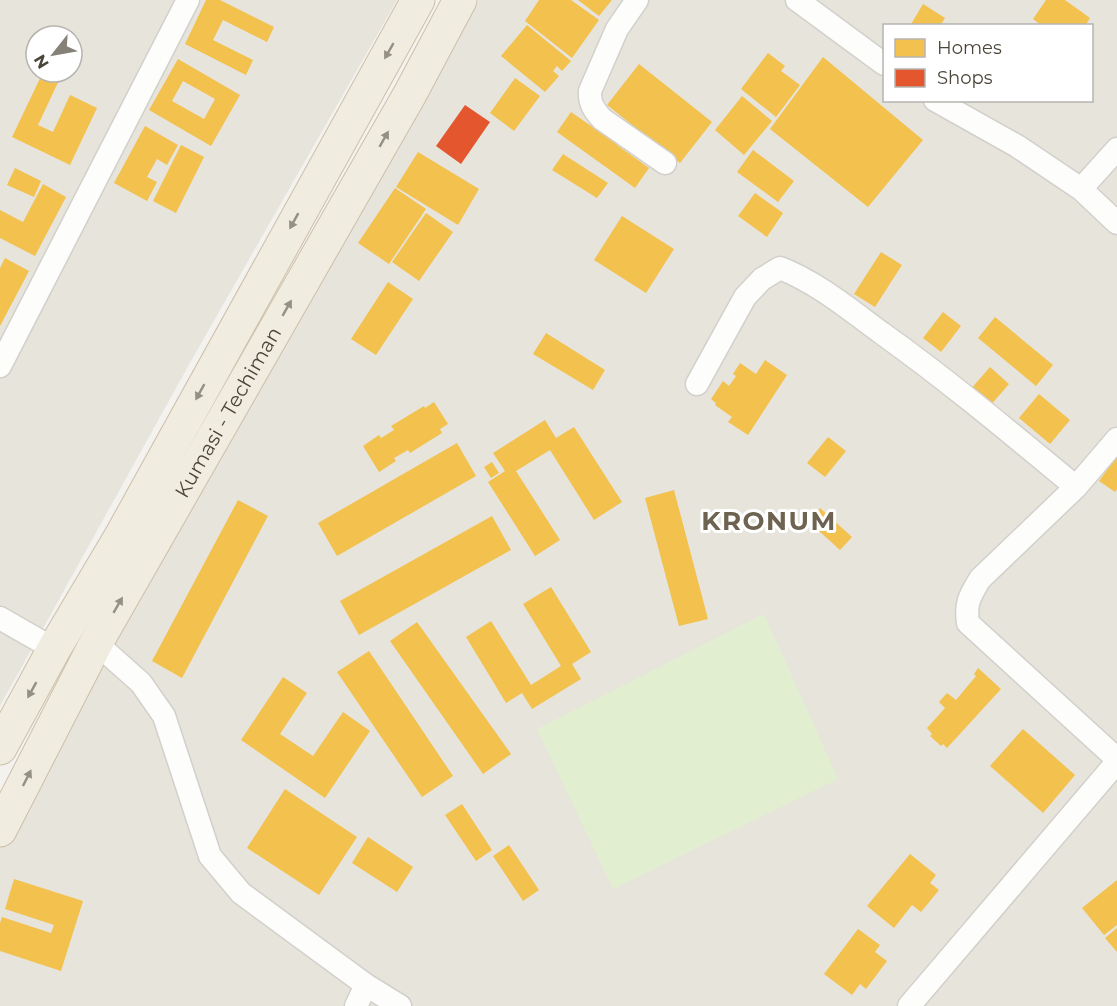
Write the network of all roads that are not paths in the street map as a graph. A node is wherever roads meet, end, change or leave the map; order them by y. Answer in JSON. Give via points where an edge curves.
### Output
{"nodes":[{"id":1,"x":188,"y":0,"type":"edge"},
{"id":2,"x":418,"y":0,"type":"edge"},
{"id":3,"x":460,"y":0,"type":"edge"},
{"id":4,"x":637,"y":0,"type":"edge"},
{"id":5,"x":796,"y":0,"type":"edge"},
{"id":6,"x":883,"y":63,"type":"edge"},
{"id":7,"x":939,"y":102,"type":"edge"},
{"id":8,"x":1117,"y":149,"type":"edge"},
{"id":9,"x":665,"y":163,"type":"dead end"},
{"id":10,"x":1081,"y":189,"type":"junction"},
{"id":11,"x":1117,"y":223,"type":"edge"},
{"id":12,"x":0,"y":366,"type":"edge"},
{"id":13,"x":697,"y":384,"type":"dead end"},
{"id":14,"x":1117,"y":439,"type":"edge"},
{"id":15,"x":1076,"y":487,"type":"junction"},
{"id":16,"x":0,"y":618,"type":"edge"},
{"id":17,"x":96,"y":643,"type":"junction"},
{"id":18,"x":54,"y":649,"type":"junction"},
{"id":19,"x":0,"y":748,"type":"edge"},
{"id":20,"x":1117,"y":760,"type":"edge"},
{"id":21,"x":0,"y":830,"type":"edge"},
{"id":22,"x":366,"y":985,"type":"junction"},
{"id":23,"x":356,"y":1006,"type":"edge"},
{"id":24,"x":400,"y":1006,"type":"edge"},
{"id":25,"x":909,"y":1006,"type":"edge"}],
"edges":[{"from":1,"to":12,"type":"street"},
{"from":2,"to":18,"type":"highway","one_way":true},
{"from":17,"to":3,"type":"highway","name":"Kumasi - Techiman","one_way":true},
{"from":4,"to":9,"type":"street","via":[[617,29],[590,98],[602,119]]},
{"from":5,"to":6,"type":"street"},
{"from":7,"to":10,"type":"street","via":[[1017,146]]},
{"from":8,"to":10,"type":"street"},
{"from":10,"to":11,"type":"street"},
{"from":13,"to":15,"type":"street","via":[[745,297],[762,279],[780,268],[824,291],[934,371]]},
{"from":14,"to":15,"type":"street"},
{"from":15,"to":20,"type":"street","via":[[980,579],[969,597],[968,623]]},
{"from":16,"to":18,"type":"street"},
{"from":21,"to":17,"type":"highway","name":"Kumasi - Techiman","one_way":true},
{"from":17,"to":22,"type":"street","via":[[141,683],[164,716],[210,855],[241,893]]},
{"from":18,"to":19,"type":"highway","one_way":true},
{"from":20,"to":25,"type":"street"},
{"from":22,"to":23,"type":"street"},
{"from":22,"to":24,"type":"street"}]}
